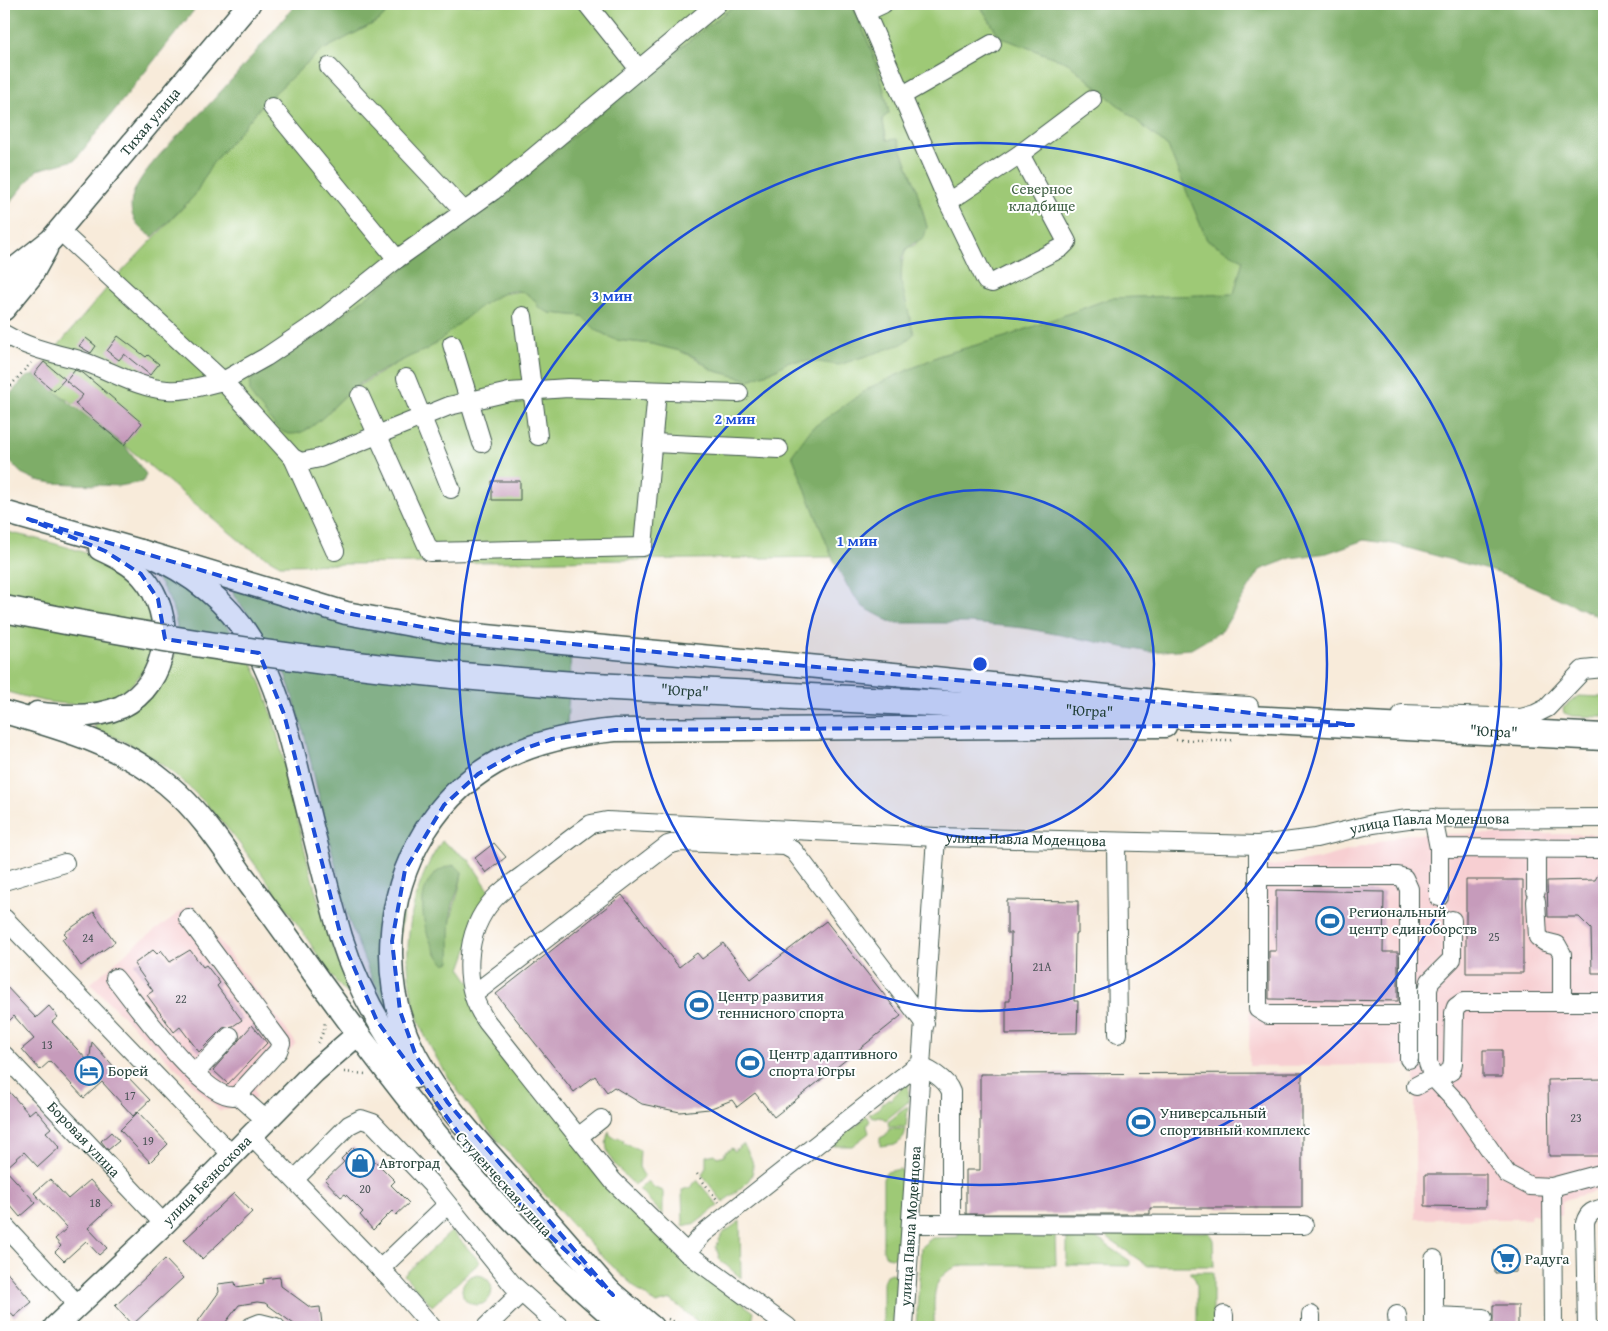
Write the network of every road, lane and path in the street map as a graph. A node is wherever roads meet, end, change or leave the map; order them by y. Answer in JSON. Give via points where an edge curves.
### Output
{"nodes":[{"id":1,"x":249,"y":4,"type":"edge"},
{"id":2,"x":586,"y":4,"type":"edge"},
{"id":3,"x":717,"y":4,"type":"edge"},
{"id":4,"x":883,"y":4,"type":"edge"},
{"id":5,"x":864,"y":8,"type":"edge"},
{"id":6,"x":992,"y":44,"type":"dead end"},
{"id":7,"x":329,"y":67,"type":"dead end"},
{"id":8,"x":638,"y":68,"type":"junction"},
{"id":9,"x":903,"y":95,"type":"junction"},
{"id":10,"x":1092,"y":100,"type":"dead end"},
{"id":11,"x":272,"y":107,"type":"dead end"},
{"id":12,"x":1020,"y":154,"type":"junction"},
{"id":13,"x":948,"y":202,"type":"junction"},
{"id":14,"x":464,"y":211,"type":"junction"},
{"id":15,"x":56,"y":235,"type":"junction"},
{"id":16,"x":397,"y":259,"type":"junction"},
{"id":17,"x":4,"y":284,"type":"edge"},
{"id":18,"x":4,"y":309,"type":"edge"},
{"id":19,"x":523,"y":316,"type":"dead end"},
{"id":20,"x":4,"y":334,"type":"edge"},
{"id":21,"x":452,"y":344,"type":"dead end"},
{"id":22,"x":37,"y":356,"type":"dead end"},
{"id":23,"x":406,"y":378,"type":"dead end"},
{"id":24,"x":223,"y":381,"type":"junction"},
{"id":25,"x":532,"y":390,"type":"junction"},
{"id":26,"x":657,"y":391,"type":"junction"},
{"id":27,"x":4,"y":393,"type":"edge"},
{"id":28,"x":739,"y":393,"type":"dead end"},
{"id":29,"x":360,"y":396,"type":"dead end"},
{"id":30,"x":470,"y":400,"type":"junction"},
{"id":31,"x":422,"y":416,"type":"junction"},
{"id":32,"x":376,"y":435,"type":"junction"},
{"id":33,"x":538,"y":436,"type":"dead end"},
{"id":34,"x":482,"y":443,"type":"dead end"},
{"id":35,"x":653,"y":443,"type":"junction"},
{"id":36,"x":779,"y":449,"type":"dead end"},
{"id":37,"x":293,"y":458,"type":"junction"},
{"id":38,"x":451,"y":489,"type":"dead end"},
{"id":39,"x":4,"y":512,"type":"edge"},
{"id":40,"x":28,"y":519,"type":"junction"},
{"id":41,"x":141,"y":550,"type":"junction"},
{"id":42,"x":335,"y":551,"type":"dead end"},
{"id":43,"x":4,"y":609,"type":"edge"},
{"id":44,"x":1604,"y":668,"type":"edge"},
{"id":45,"x":1144,"y":699,"type":"junction"},
{"id":46,"x":4,"y":710,"type":"edge"},
{"id":47,"x":1524,"y":718,"type":"junction"},
{"id":48,"x":1353,"y":725,"type":"junction"},
{"id":49,"x":1455,"y":730,"type":"junction"},
{"id":50,"x":1604,"y":737,"type":"edge"},
{"id":51,"x":1175,"y":740,"type":"dead end"},
{"id":52,"x":1242,"y":740,"type":"dead end"},
{"id":53,"x":1433,"y":818,"type":"junction"},
{"id":54,"x":1604,"y":818,"type":"edge"},
{"id":55,"x":936,"y":837,"type":"junction"},
{"id":56,"x":1116,"y":842,"type":"junction"},
{"id":57,"x":1258,"y":845,"type":"junction"},
{"id":58,"x":1439,"y":848,"type":"junction"},
{"id":59,"x":1536,"y":848,"type":"junction"},
{"id":60,"x":1604,"y":849,"type":"edge"},
{"id":61,"x":65,"y":862,"type":"dead end"},
{"id":62,"x":1258,"y":876,"type":"junction"},
{"id":63,"x":4,"y":881,"type":"edge"},
{"id":64,"x":1440,"y":897,"type":"dead end"},
{"id":65,"x":4,"y":918,"type":"edge"},
{"id":66,"x":188,"y":918,"type":"dead end"},
{"id":67,"x":1452,"y":920,"type":"dead end"},
{"id":68,"x":471,"y":946,"type":"junction"},
{"id":69,"x":508,"y":969,"type":"junction"},
{"id":70,"x":928,"y":974,"type":"junction"},
{"id":71,"x":115,"y":978,"type":"dead end"},
{"id":72,"x":895,"y":985,"type":"junction"},
{"id":73,"x":474,"y":994,"type":"junction"},
{"id":74,"x":1562,"y":1002,"type":"junction"},
{"id":75,"x":1604,"y":1002,"type":"edge"},
{"id":76,"x":1409,"y":1015,"type":"junction"},
{"id":77,"x":324,"y":1018,"type":"dead end"},
{"id":78,"x":925,"y":1024,"type":"junction"},
{"id":79,"x":358,"y":1034,"type":"junction"},
{"id":80,"x":1118,"y":1034,"type":"dead end"},
{"id":81,"x":230,"y":1036,"type":"dead end"},
{"id":82,"x":315,"y":1047,"type":"dead end"},
{"id":83,"x":4,"y":1055,"type":"edge"},
{"id":84,"x":1409,"y":1059,"type":"dead end"},
{"id":85,"x":1453,"y":1063,"type":"junction"},
{"id":86,"x":922,"y":1066,"type":"junction"},
{"id":87,"x":339,"y":1072,"type":"dead end"},
{"id":88,"x":195,"y":1073,"type":"junction"},
{"id":89,"x":370,"y":1076,"type":"dead end"},
{"id":90,"x":1433,"y":1077,"type":"junction"},
{"id":91,"x":238,"y":1095,"type":"junction"},
{"id":92,"x":1454,"y":1100,"type":"junction"},
{"id":93,"x":601,"y":1119,"type":"dead end"},
{"id":94,"x":260,"y":1128,"type":"junction"},
{"id":95,"x":578,"y":1137,"type":"junction"},
{"id":96,"x":233,"y":1156,"type":"junction"},
{"id":97,"x":697,"y":1174,"type":"dead end"},
{"id":98,"x":1604,"y":1174,"type":"edge"},
{"id":99,"x":295,"y":1179,"type":"junction"},
{"id":100,"x":1552,"y":1187,"type":"junction"},
{"id":101,"x":447,"y":1205,"type":"junction"},
{"id":102,"x":1604,"y":1208,"type":"edge"},
{"id":103,"x":728,"y":1214,"type":"junction"},
{"id":104,"x":164,"y":1224,"type":"junction"},
{"id":105,"x":911,"y":1224,"type":"junction"},
{"id":106,"x":951,"y":1224,"type":"junction"},
{"id":107,"x":1304,"y":1224,"type":"dead end"},
{"id":108,"x":4,"y":1225,"type":"edge"},
{"id":109,"x":687,"y":1253,"type":"junction"},
{"id":110,"x":1434,"y":1259,"type":"dead end"},
{"id":111,"x":380,"y":1268,"type":"junction"},
{"id":112,"x":521,"y":1293,"type":"junction"},
{"id":113,"x":613,"y":1295,"type":"junction"},
{"id":114,"x":78,"y":1305,"type":"junction"},
{"id":115,"x":1483,"y":1318,"type":"dead end"},
{"id":116,"x":1434,"y":1322,"type":"edge"},
{"id":117,"x":55,"y":1327,"type":"edge"},
{"id":118,"x":250,"y":1327,"type":"edge"},
{"id":119,"x":276,"y":1327,"type":"edge"},
{"id":120,"x":432,"y":1327,"type":"edge"},
{"id":121,"x":486,"y":1327,"type":"edge"},
{"id":122,"x":560,"y":1327,"type":"edge"},
{"id":123,"x":625,"y":1327,"type":"edge"},
{"id":124,"x":652,"y":1327,"type":"edge"},
{"id":125,"x":788,"y":1327,"type":"edge"},
{"id":126,"x":904,"y":1327,"type":"edge"},
{"id":127,"x":1553,"y":1327,"type":"edge"},
{"id":128,"x":1587,"y":1327,"type":"edge"}],
"edges":[{"from":1,"to":15,"type":"main road","name":"Тихая улица"},
{"from":2,"to":8,"type":"street"},
{"from":3,"to":8,"type":"street"},
{"from":4,"to":5,"type":"street"},
{"from":5,"to":9,"type":"street"},
{"from":6,"to":9,"type":"street"},
{"from":7,"to":14,"type":"street"},
{"from":8,"to":14,"type":"street","via":[[493,191]]},
{"from":9,"to":13,"type":"street"},
{"from":10,"to":12,"type":"street"},
{"from":11,"to":16,"type":"street"},
{"from":12,"to":13,"type":"street"},
{"from":12,"to":13,"type":"street","via":[[1067,242],[1061,248],[992,283],[986,281]]},
{"from":14,"to":16,"type":"street"},
{"from":15,"to":17,"type":"main road","via":[[18,266]]},
{"from":15,"to":18,"type":"main road","via":[[31,276]]},
{"from":15,"to":24,"type":"street"},
{"from":16,"to":24,"type":"street","via":[[318,322]]},
{"from":19,"to":25,"type":"street"},
{"from":20,"to":24,"type":"street","via":[[51,354],[80,360],[154,388],[187,389]]},
{"from":21,"to":30,"type":"street"},
{"from":22,"to":27,"type":"path"},
{"from":23,"to":31,"type":"street"},
{"from":24,"to":37,"type":"street"},
{"from":25,"to":26,"type":"street"},
{"from":25,"to":30,"type":"street"},
{"from":25,"to":33,"type":"street"},
{"from":26,"to":28,"type":"street"},
{"from":26,"to":35,"type":"street"},
{"from":29,"to":32,"type":"street"},
{"from":30,"to":31,"type":"street"},
{"from":30,"to":34,"type":"street"},
{"from":31,"to":32,"type":"street"},
{"from":31,"to":38,"type":"street"},
{"from":32,"to":35,"type":"street","via":[[430,552],[644,547]]},
{"from":32,"to":37,"type":"street","via":[[311,462]]},
{"from":35,"to":36,"type":"street"},
{"from":37,"to":42,"type":"street"},
{"from":39,"to":40,"type":"main road"},
{"from":40,"to":41,"type":"main road"},
{"from":40,"to":46,"type":"main road","via":[[105,552],[141,574],[152,588],[162,612],[164,646],[158,666],[144,689],[108,712],[68,715]]},
{"from":41,"to":45,"type":"main road","via":[[346,613],[455,632]]},
{"from":41,"to":113,"type":"main road","name":"Студенческая улица","via":[[187,574],[218,599],[263,658],[284,714],[341,937],[377,1021],[423,1089],[470,1149],[547,1232]]},
{"from":43,"to":48,"type":"highway","name":"\"Югра\"","bridge":true,"via":[[145,636],[311,660],[488,679]]},
{"from":44,"to":47,"type":"street","via":[[1583,670],[1547,708]]},
{"from":45,"to":47,"type":"street","via":[[1339,712]]},
{"from":45,"to":48,"type":"main road"},
{"from":46,"to":79,"type":"main road","name":"Студенческая улица","via":[[110,749],[166,783],[204,822]]},
{"from":47,"to":49,"type":"street"},
{"from":48,"to":49,"type":"highway","name":"\"Югра\""},
{"from":48,"to":113,"type":"main road","via":[[615,730],[552,739],[498,760],[478,774],[444,805],[416,846],[405,870],[398,894],[392,941],[393,980],[400,1011],[416,1056],[448,1103]]},
{"from":49,"to":50,"type":"highway","name":"\"Югра\""},
{"from":51,"to":52,"type":"path"},
{"from":53,"to":54,"type":"street","name":"улица Павла Моденцова"},
{"from":53,"to":57,"type":"street","name":"улица Павла Моденцова","via":[[1390,820],[1316,838]]},
{"from":53,"to":58,"type":"street"},
{"from":55,"to":56,"type":"street","name":"улица Павла Моденцова"},
{"from":55,"to":68,"type":"street","via":[[598,821],[494,899],[476,928]]},
{"from":55,"to":70,"type":"street","name":"улица Павла Моденцова"},
{"from":56,"to":57,"type":"street","name":"улица Павла Моденцова"},
{"from":56,"to":80,"type":"street"},
{"from":57,"to":62,"type":"street"},
{"from":58,"to":59,"type":"street"},
{"from":58,"to":64,"type":"street"},
{"from":59,"to":60,"type":"street"},
{"from":59,"to":74,"type":"street","via":[[1538,936],[1557,945],[1562,954]]},
{"from":61,"to":63,"type":"street"},
{"from":62,"to":76,"type":"street","via":[[1404,878],[1409,889]]},
{"from":62,"to":76,"type":"street","via":[[1257,1003],[1260,1012],[1268,1015]]},
{"from":65,"to":96,"type":"street"},
{"from":66,"to":91,"type":"street","via":[[281,1043],[278,1051]]},
{"from":67,"to":90,"type":"street","via":[[1452,959],[1430,981],[1428,990],[1428,1063]]},
{"from":68,"to":69,"type":"street","via":[[470,957],[480,967]]},
{"from":68,"to":73,"type":"street"},
{"from":69,"to":72,"type":"street","via":[[668,845],[679,842],[768,845],[785,846],[794,851]]},
{"from":69,"to":73,"type":"street"},
{"from":70,"to":72,"type":"street","via":[[913,986]]},
{"from":70,"to":78,"type":"street","name":"улица Павла Моденцова"},
{"from":71,"to":88,"type":"street"},
{"from":72,"to":78,"type":"street"},
{"from":73,"to":95,"type":"street","via":[[482,1015]]},
{"from":74,"to":75,"type":"street"},
{"from":74,"to":85,"type":"street","via":[[1463,1002],[1454,1013]]},
{"from":76,"to":84,"type":"street"},
{"from":77,"to":82,"type":"path","via":[[324,1030]]},
{"from":78,"to":86,"type":"street","name":"улица Павла Моденцова"},
{"from":79,"to":94,"type":"main road","name":"улица Безноскова","via":[[314,1072]]},
{"from":79,"to":123,"type":"main road","name":"Студенческая улица","via":[[418,1113],[492,1201],[561,1272]]},
{"from":81,"to":88,"type":"street"},
{"from":83,"to":104,"type":"street","name":"Боровая улица"},
{"from":85,"to":90,"type":"street","via":[[1447,1075]]},
{"from":85,"to":92,"type":"street"},
{"from":86,"to":103,"type":"street","via":[[909,1069]]},
{"from":86,"to":105,"type":"street","name":"улица Павла Моденцова"},
{"from":86,"to":106,"type":"street","via":[[945,1082],[951,1092]]},
{"from":87,"to":89,"type":"path","via":[[358,1071]]},
{"from":88,"to":91,"type":"street","via":[[222,1095],[229,1098]]},
{"from":90,"to":92,"type":"street"},
{"from":91,"to":94,"type":"street"},
{"from":92,"to":100,"type":"street","via":[[1507,1174],[1530,1186]]},
{"from":93,"to":95,"type":"street"},
{"from":94,"to":96,"type":"main road","name":"улица Безноскова"},
{"from":94,"to":99,"type":"street"},
{"from":95,"to":109,"type":"street","via":[[612,1181]]},
{"from":96,"to":104,"type":"main road","name":"улица Безноскова"},
{"from":97,"to":103,"type":"path"},
{"from":98,"to":100,"type":"street"},
{"from":99,"to":101,"type":"street","via":[[349,1125],[361,1119],[373,1123]]},
{"from":99,"to":111,"type":"street"},
{"from":100,"to":127,"type":"street"},
{"from":101,"to":111,"type":"street"},
{"from":101,"to":112,"type":"street"},
{"from":102,"to":128,"type":"street","via":[[1592,1211],[1585,1223]]},
{"from":103,"to":109,"type":"street","via":[[703,1234]]},
{"from":104,"to":114,"type":"main road","name":"улица Безноскова"},
{"from":105,"to":106,"type":"street"},
{"from":105,"to":126,"type":"street","name":"улица Павла Моденцова"},
{"from":106,"to":107,"type":"street"},
{"from":108,"to":114,"type":"street"},
{"from":109,"to":125,"type":"street"},
{"from":110,"to":116,"type":"street"},
{"from":111,"to":120,"type":"street"},
{"from":112,"to":121,"type":"street"},
{"from":112,"to":122,"type":"street"},
{"from":113,"to":124,"type":"main road","name":"Студенческая улица"},
{"from":114,"to":117,"type":"main road","name":"улица Безноскова"},
{"from":115,"to":116,"type":"street"},
{"from":118,"to":119,"type":"street","via":[[260,1323]]}]}
